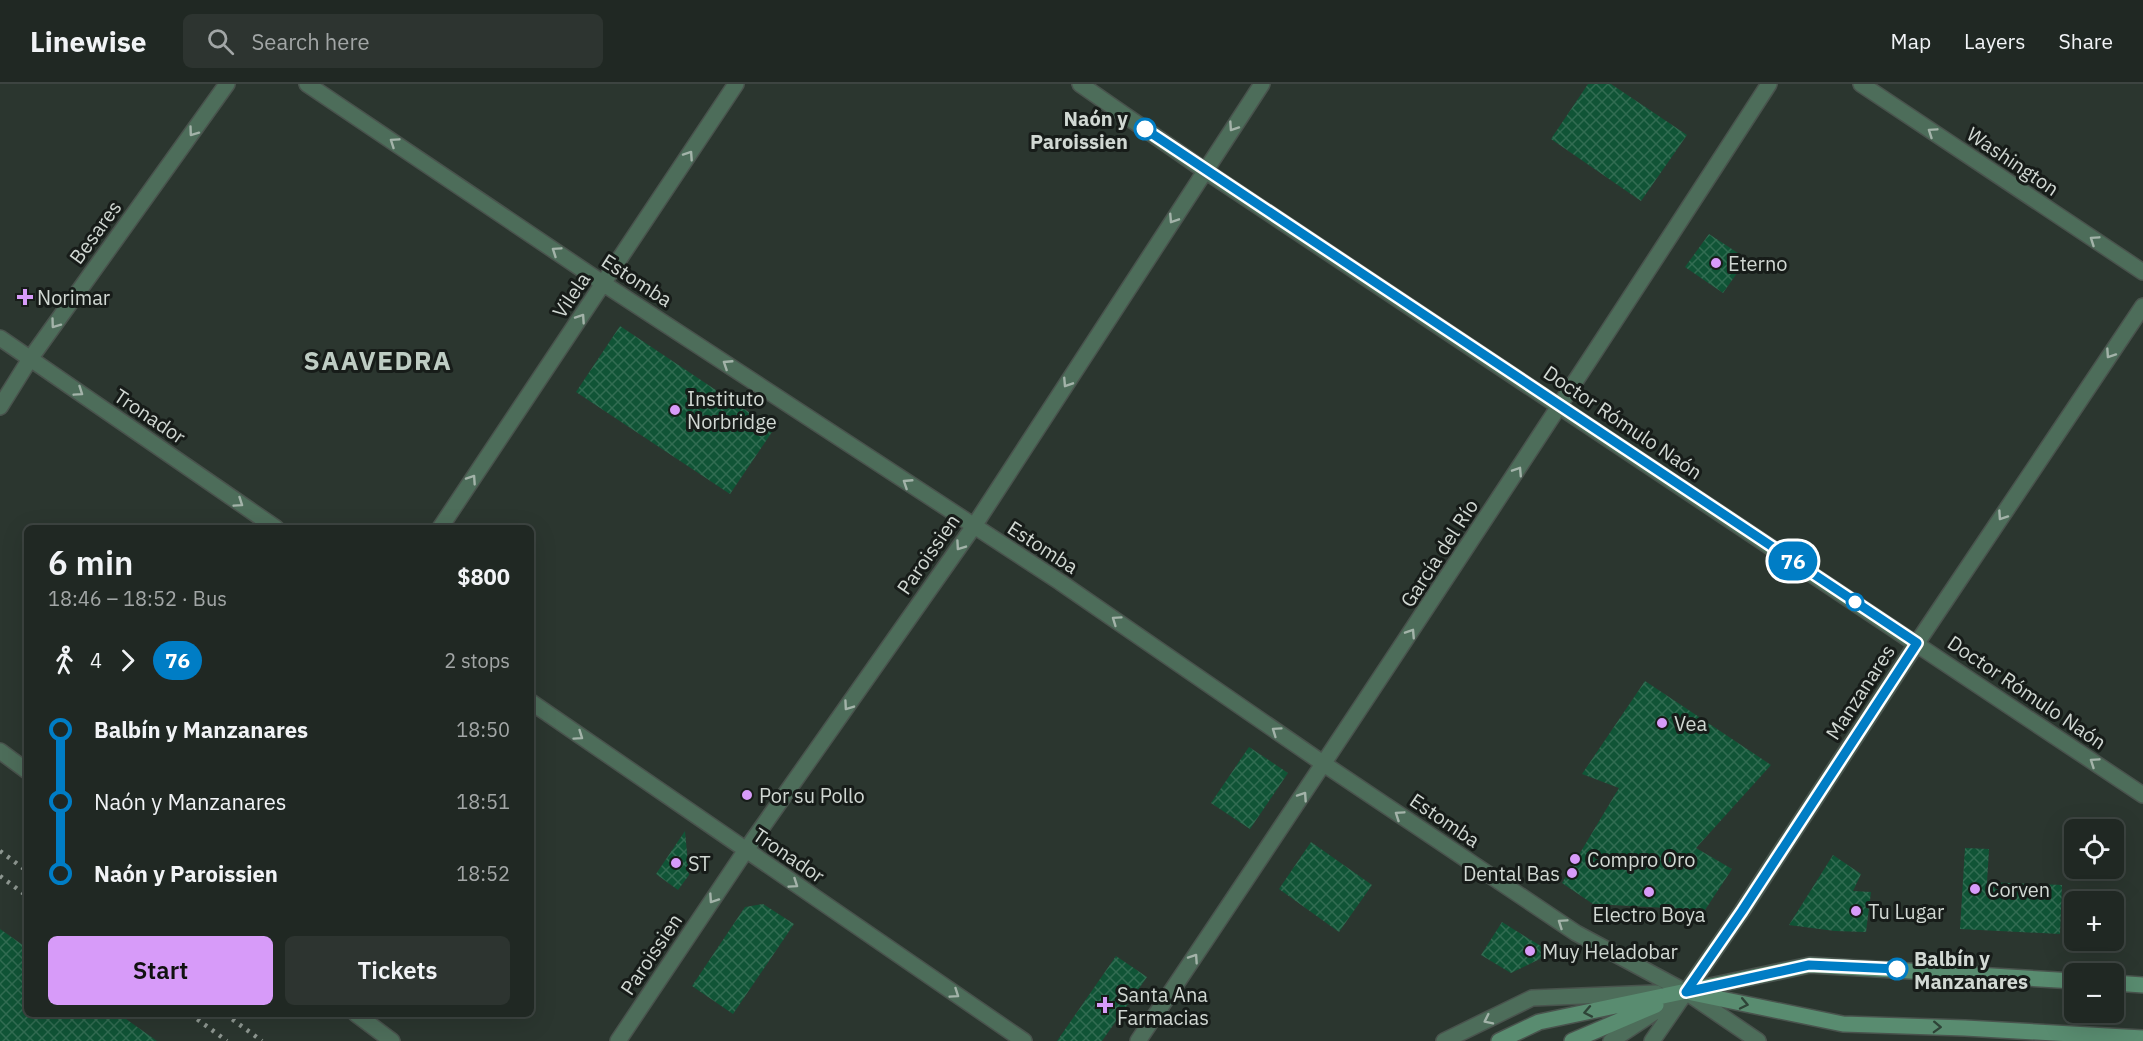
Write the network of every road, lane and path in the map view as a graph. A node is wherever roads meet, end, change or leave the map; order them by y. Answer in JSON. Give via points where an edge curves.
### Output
{"nodes":[{"id":1,"x":227,"y":84,"type":"edge"},
{"id":2,"x":308,"y":84,"type":"edge"},
{"id":3,"x":736,"y":84,"type":"edge"},
{"id":4,"x":1080,"y":84,"type":"edge"},
{"id":5,"x":1262,"y":84,"type":"edge"},
{"id":6,"x":1769,"y":84,"type":"edge"},
{"id":7,"x":1861,"y":84,"type":"edge"},
{"id":8,"x":1204,"y":170,"type":"junction"},
{"id":9,"x":2143,"y":272,"type":"edge"},
{"id":10,"x":604,"y":284,"type":"junction"},
{"id":11,"x":2143,"y":306,"type":"edge"},
{"id":12,"x":0,"y":338,"type":"edge"},
{"id":13,"x":30,"y":359,"type":"junction"},
{"id":14,"x":1560,"y":406,"type":"junction"},
{"id":15,"x":0,"y":407,"type":"edge"},
{"id":16,"x":272,"y":525,"type":"edge"},
{"id":17,"x":442,"y":525,"type":"edge"},
{"id":18,"x":974,"y":526,"type":"junction"},
{"id":19,"x":1917,"y":643,"type":"junction"},
{"id":20,"x":534,"y":704,"type":"edge"},
{"id":21,"x":0,"y":751,"type":"edge"},
{"id":22,"x":1324,"y":764,"type":"junction"},
{"id":23,"x":24,"y":769,"type":"edge"},
{"id":24,"x":2143,"y":795,"type":"edge"},
{"id":25,"x":746,"y":850,"type":"junction"},
{"id":26,"x":2064,"y":980,"type":"edge"},
{"id":27,"x":2124,"y":984,"type":"edge"},
{"id":28,"x":2143,"y":985,"type":"edge"},
{"id":29,"x":1686,"y":992,"type":"junction"},
{"id":30,"x":360,"y":1017,"type":"edge"},
{"id":31,"x":2143,"y":1038,"type":"edge"},
{"id":32,"x":392,"y":1041,"type":"edge"},
{"id":33,"x":618,"y":1041,"type":"edge"},
{"id":34,"x":1024,"y":1041,"type":"edge"},
{"id":35,"x":1138,"y":1041,"type":"edge"},
{"id":36,"x":1444,"y":1041,"type":"edge"},
{"id":37,"x":1499,"y":1041,"type":"edge"},
{"id":38,"x":1572,"y":1041,"type":"edge"},
{"id":39,"x":1611,"y":1041,"type":"edge"},
{"id":40,"x":1652,"y":1041,"type":"edge"},
{"id":41,"x":1758,"y":1041,"type":"edge"}],
"edges":[{"from":1,"to":13,"type":"street","name":"Besares","one_way":true},
{"from":10,"to":2,"type":"street","name":"Estomba","one_way":true},
{"from":10,"to":3,"type":"street","name":"Vilela","one_way":true},
{"from":4,"to":8,"type":"street","name":"Doctor Rómulo Naón"},
{"from":5,"to":8,"type":"street","name":"Paroissien","one_way":true},
{"from":6,"to":14,"type":"street","name":"García del Río"},
{"from":9,"to":7,"type":"street","name":"Washington","one_way":true},
{"from":8,"to":14,"type":"street","name":"Doctor Rómulo Naón"},
{"from":8,"to":18,"type":"street","name":"Paroissien","one_way":true},
{"from":17,"to":10,"type":"street","name":"Vilela","one_way":true},
{"from":18,"to":10,"type":"street","name":"Estomba","one_way":true},
{"from":11,"to":19,"type":"street","name":"Manzanares","one_way":true},
{"from":12,"to":13,"type":"street","name":"Tronador"},
{"from":13,"to":15,"type":"street","name":"Besares"},
{"from":13,"to":16,"type":"street","name":"Tronador","one_way":true},
{"from":14,"to":19,"type":"street","name":"Doctor Rómulo Naón"},
{"from":22,"to":14,"type":"street","name":"García del Río","one_way":true},
{"from":22,"to":18,"type":"street","name":"Estomba","one_way":true},
{"from":18,"to":25,"type":"street","name":"Paroissien","one_way":true},
{"from":24,"to":19,"type":"street","name":"Doctor Rómulo Naón","one_way":true},
{"from":19,"to":29,"type":"street","name":"Manzanares"},
{"from":20,"to":25,"type":"street","name":"Tronador","one_way":true},
{"from":21,"to":23,"type":"street"},
{"from":29,"to":22,"type":"street","name":"Estomba","one_way":true,"via":[[1576,933]]},
{"from":35,"to":22,"type":"street","name":"García del Río","one_way":true},
{"from":25,"to":33,"type":"street","name":"Paroissien","one_way":true},
{"from":25,"to":34,"type":"street","name":"Tronador","one_way":true},
{"from":26,"to":29,"type":"main road","via":[[1809,965]]},
{"from":27,"to":28,"type":"main road"},
{"from":29,"to":31,"type":"main road","one_way":true,"via":[[1843,1024]]},
{"from":29,"to":36,"type":"street","one_way":true,"via":[[1532,998]]},
{"from":29,"to":37,"type":"main road","one_way":true,"via":[[1539,1022]]},
{"from":29,"to":38,"type":"main road"},
{"from":29,"to":39,"type":"street"},
{"from":29,"to":40,"type":"street","name":"Manzanares"},
{"from":29,"to":41,"type":"street","name":"Estomba"},
{"from":30,"to":32,"type":"street"}]}
